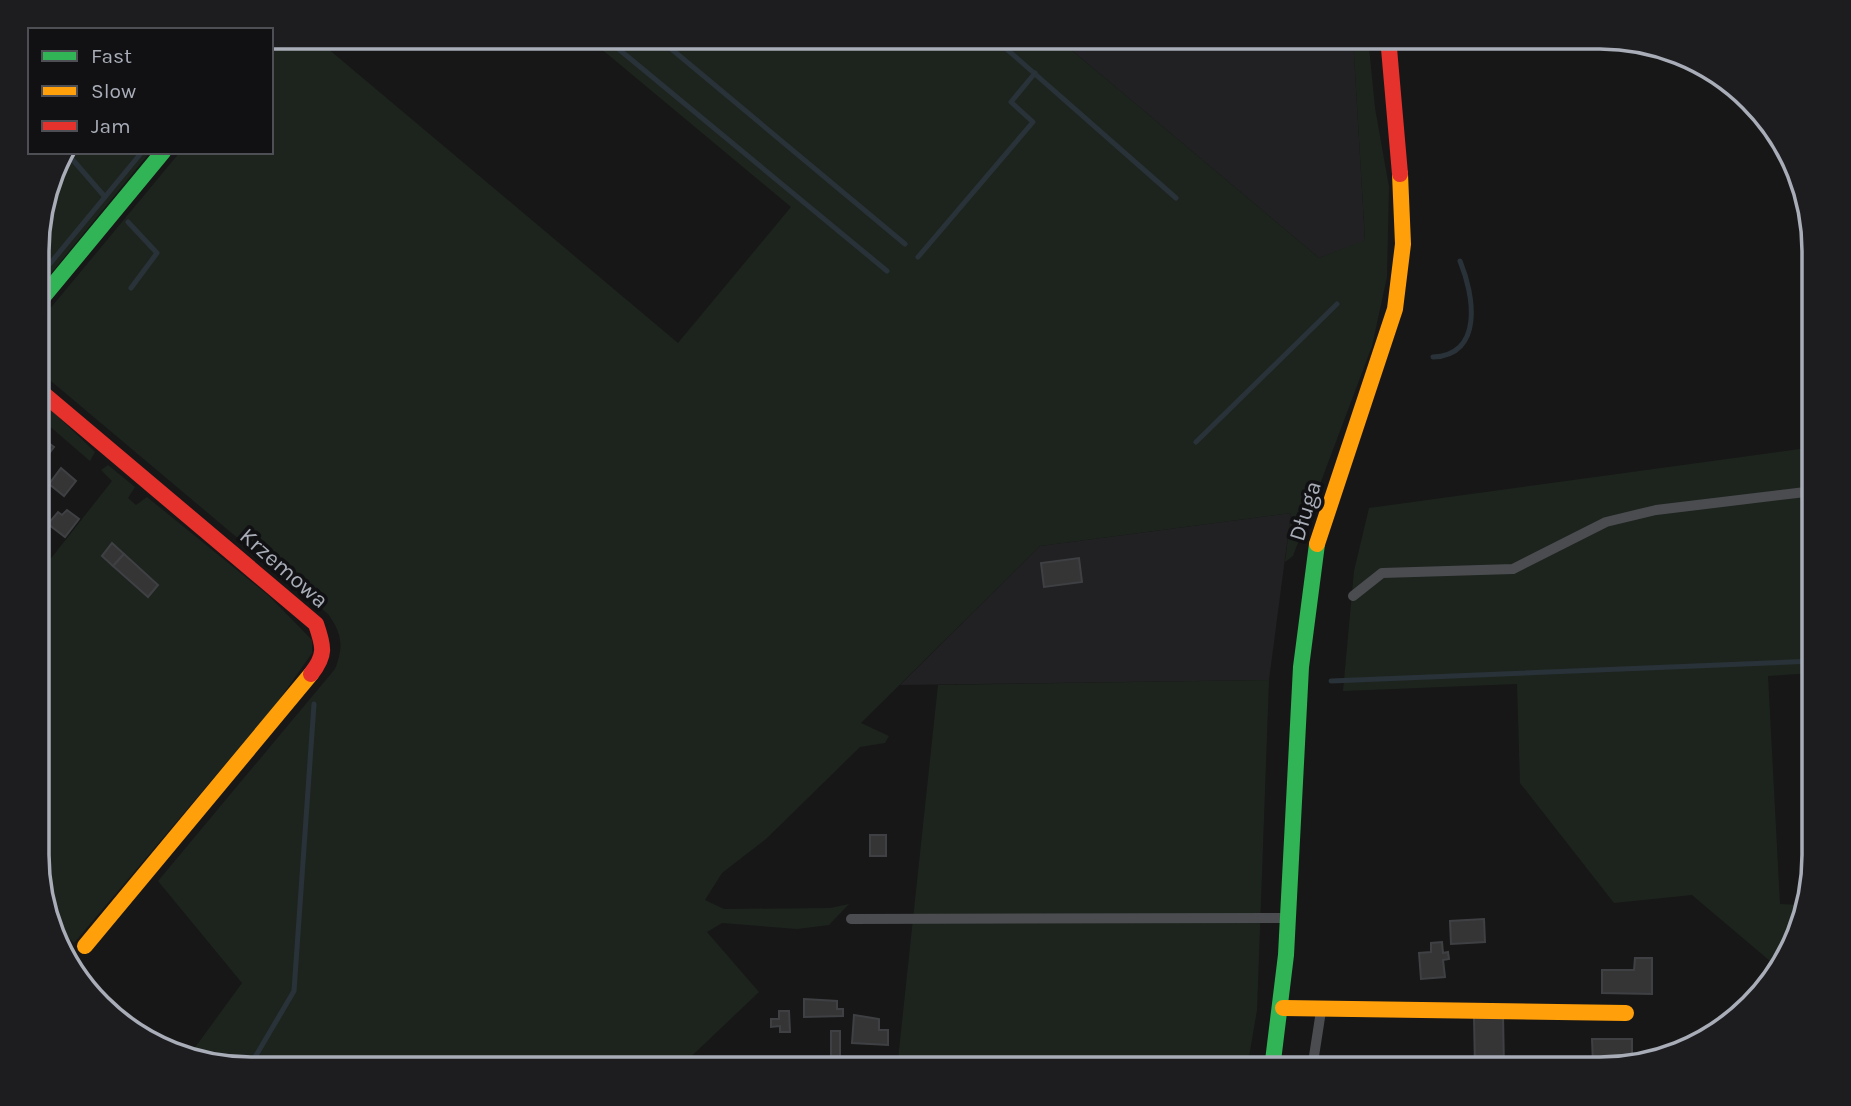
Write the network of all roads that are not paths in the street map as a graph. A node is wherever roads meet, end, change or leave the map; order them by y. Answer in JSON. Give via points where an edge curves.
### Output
{"nodes":[{"id":1,"x":1388,"y":49,"type":"edge"},
{"id":2,"x":161,"y":154,"type":"edge"},
{"id":3,"x":49,"y":289,"type":"edge"},
{"id":4,"x":49,"y":399,"type":"edge"},
{"id":5,"x":1802,"y":492,"type":"edge"},
{"id":6,"x":1353,"y":596,"type":"dead end"},
{"id":7,"x":1287,"y":918,"type":"junction"},
{"id":8,"x":851,"y":919,"type":"dead end"},
{"id":9,"x":85,"y":946,"type":"dead end"},
{"id":10,"x":1283,"y":1008,"type":"junction"},
{"id":11,"x":1321,"y":1008,"type":"junction"},
{"id":12,"x":1626,"y":1013,"type":"dead end"},
{"id":13,"x":1274,"y":1057,"type":"edge"},
{"id":14,"x":1314,"y":1057,"type":"edge"}],
"edges":[{"from":1,"to":7,"type":"street","name":"Długa","via":[[1400,169],[1401,274],[1381,363],[1316,547],[1297,691]]},
{"from":2,"to":3,"type":"street"},
{"from":4,"to":9,"type":"street","name":"Krzemowa","via":[[316,624],[325,648],[323,659],[288,706]]},
{"from":5,"to":6,"type":"lane","via":[[1656,510],[1605,522],[1513,569],[1382,573]]},
{"from":7,"to":8,"type":"lane"},
{"from":7,"to":10,"type":"street","name":"Długa"},
{"from":10,"to":11,"type":"street"},
{"from":10,"to":13,"type":"street","name":"Długa"},
{"from":11,"to":12,"type":"street"},
{"from":11,"to":14,"type":"lane"}]}
